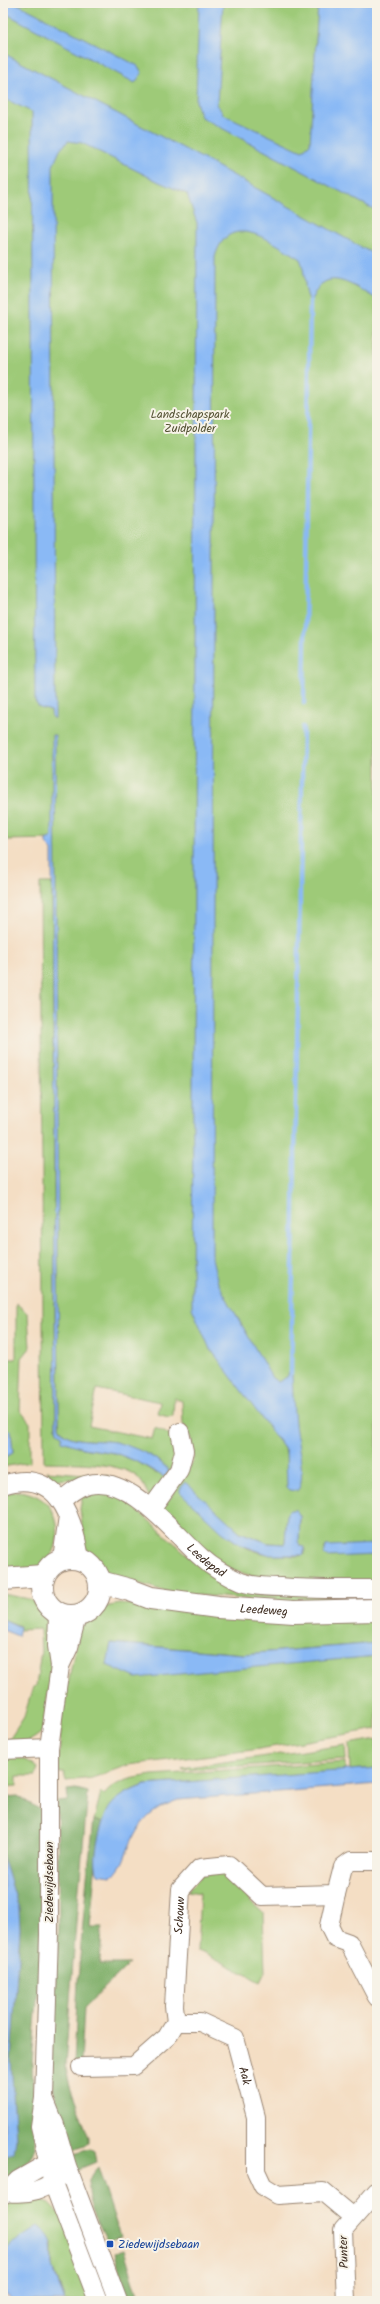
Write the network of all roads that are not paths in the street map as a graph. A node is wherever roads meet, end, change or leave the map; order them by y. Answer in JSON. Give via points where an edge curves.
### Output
{"nodes":[{"id":1,"x":180,"y":1432,"type":"dead end"},
{"id":2,"x":3,"y":1485,"type":"edge"},
{"id":3,"x":65,"y":1508,"type":"junction"},
{"id":4,"x":151,"y":1509,"type":"junction"},
{"id":5,"x":71,"y":1559,"type":"junction"},
{"id":6,"x":3,"y":1580,"type":"edge"},
{"id":7,"x":43,"y":1585,"type":"junction"},
{"id":8,"x":3,"y":1588,"type":"edge"},
{"id":9,"x":377,"y":1589,"type":"edge"},
{"id":10,"x":99,"y":1591,"type":"junction"},
{"id":11,"x":377,"y":1610,"type":"edge"},
{"id":12,"x":67,"y":1614,"type":"junction"},
{"id":13,"x":49,"y":1748,"type":"junction"},
{"id":14,"x":3,"y":1750,"type":"edge"},
{"id":15,"x":377,"y":1862,"type":"edge"},
{"id":16,"x":336,"y":1894,"type":"junction"},
{"id":17,"x":377,"y":1997,"type":"edge"},
{"id":18,"x":176,"y":2022,"type":"junction"},
{"id":19,"x":81,"y":2068,"type":"dead end"},
{"id":20,"x":44,"y":2098,"type":"junction"},
{"id":21,"x":48,"y":2163,"type":"junction"},
{"id":22,"x":67,"y":2166,"type":"junction"},
{"id":23,"x":53,"y":2183,"type":"junction"},
{"id":24,"x":377,"y":2191,"type":"edge"},
{"id":25,"x":5,"y":2194,"type":"edge"},
{"id":26,"x":353,"y":2217,"type":"junction"},
{"id":27,"x":98,"y":2301,"type":"edge"},
{"id":28,"x":118,"y":2301,"type":"edge"},
{"id":29,"x":346,"y":2301,"type":"edge"}],
"edges":[{"from":1,"to":4,"type":"street","via":[[184,1451],[179,1470]]},
{"from":2,"to":3,"type":"street","via":[[22,1481],[37,1483],[49,1488]]},
{"from":3,"to":4,"type":"street","name":"Leedepad","via":[[74,1490],[88,1484],[103,1483],[116,1486]]},
{"from":3,"to":5,"type":"street","via":[[75,1532]]},
{"from":4,"to":9,"type":"street","name":"Leedepad","via":[[203,1559],[224,1575],[242,1582],[259,1586],[313,1590]]},
{"from":5,"to":7,"type":"main road","via":[[48,1568]]},
{"from":5,"to":10,"type":"main road","via":[[89,1564],[96,1572]]},
{"from":6,"to":7,"type":"main road"},
{"from":7,"to":8,"type":"main road"},
{"from":7,"to":12,"type":"main road","via":[[51,1609]]},
{"from":10,"to":11,"type":"main road","name":"Leedeweg","via":[[218,1607],[294,1612]]},
{"from":10,"to":12,"type":"main road","via":[[85,1613]]},
{"from":12,"to":13,"type":"street","name":"Ziedewijdsebaan","via":[[57,1646],[60,1666]]},
{"from":13,"to":14,"type":"street"},
{"from":13,"to":20,"type":"street","name":"Ziedewijdsebaan","via":[[49,1934]]},
{"from":15,"to":16,"type":"street","via":[[350,1861],[343,1867]]},
{"from":16,"to":17,"type":"street","via":[[329,1926],[335,1938],[349,1942]]},
{"from":16,"to":18,"type":"street","name":"Schouw","via":[[262,1896],[229,1865],[200,1868],[181,1889],[174,2006]]},
{"from":18,"to":19,"type":"street","via":[[167,2037],[134,2066]]},
{"from":18,"to":26,"type":"street","name":"Aak","via":[[200,2022],[235,2038],[256,2117],[256,2171],[263,2186],[278,2195],[324,2192]]},
{"from":20,"to":21,"type":"street","name":"Ziedewijdsebaan","via":[[40,2126]]},
{"from":20,"to":22,"type":"street","name":"Ziedewijdsebaan","via":[[56,2125]]},
{"from":21,"to":22,"type":"street"},
{"from":21,"to":23,"type":"street","name":"Ziedewijdsebaan"},
{"from":21,"to":25,"type":"street","via":[[18,2180]]},
{"from":22,"to":23,"type":"street"},
{"from":22,"to":28,"type":"street","name":"Ziedewijdsebaan"},
{"from":23,"to":25,"type":"street","via":[[23,2194]]},
{"from":23,"to":27,"type":"street","name":"Ziedewijdsebaan"},
{"from":24,"to":26,"type":"street","name":"Punter"},
{"from":26,"to":29,"type":"street","name":"Punter","via":[[343,2230]]}]}
